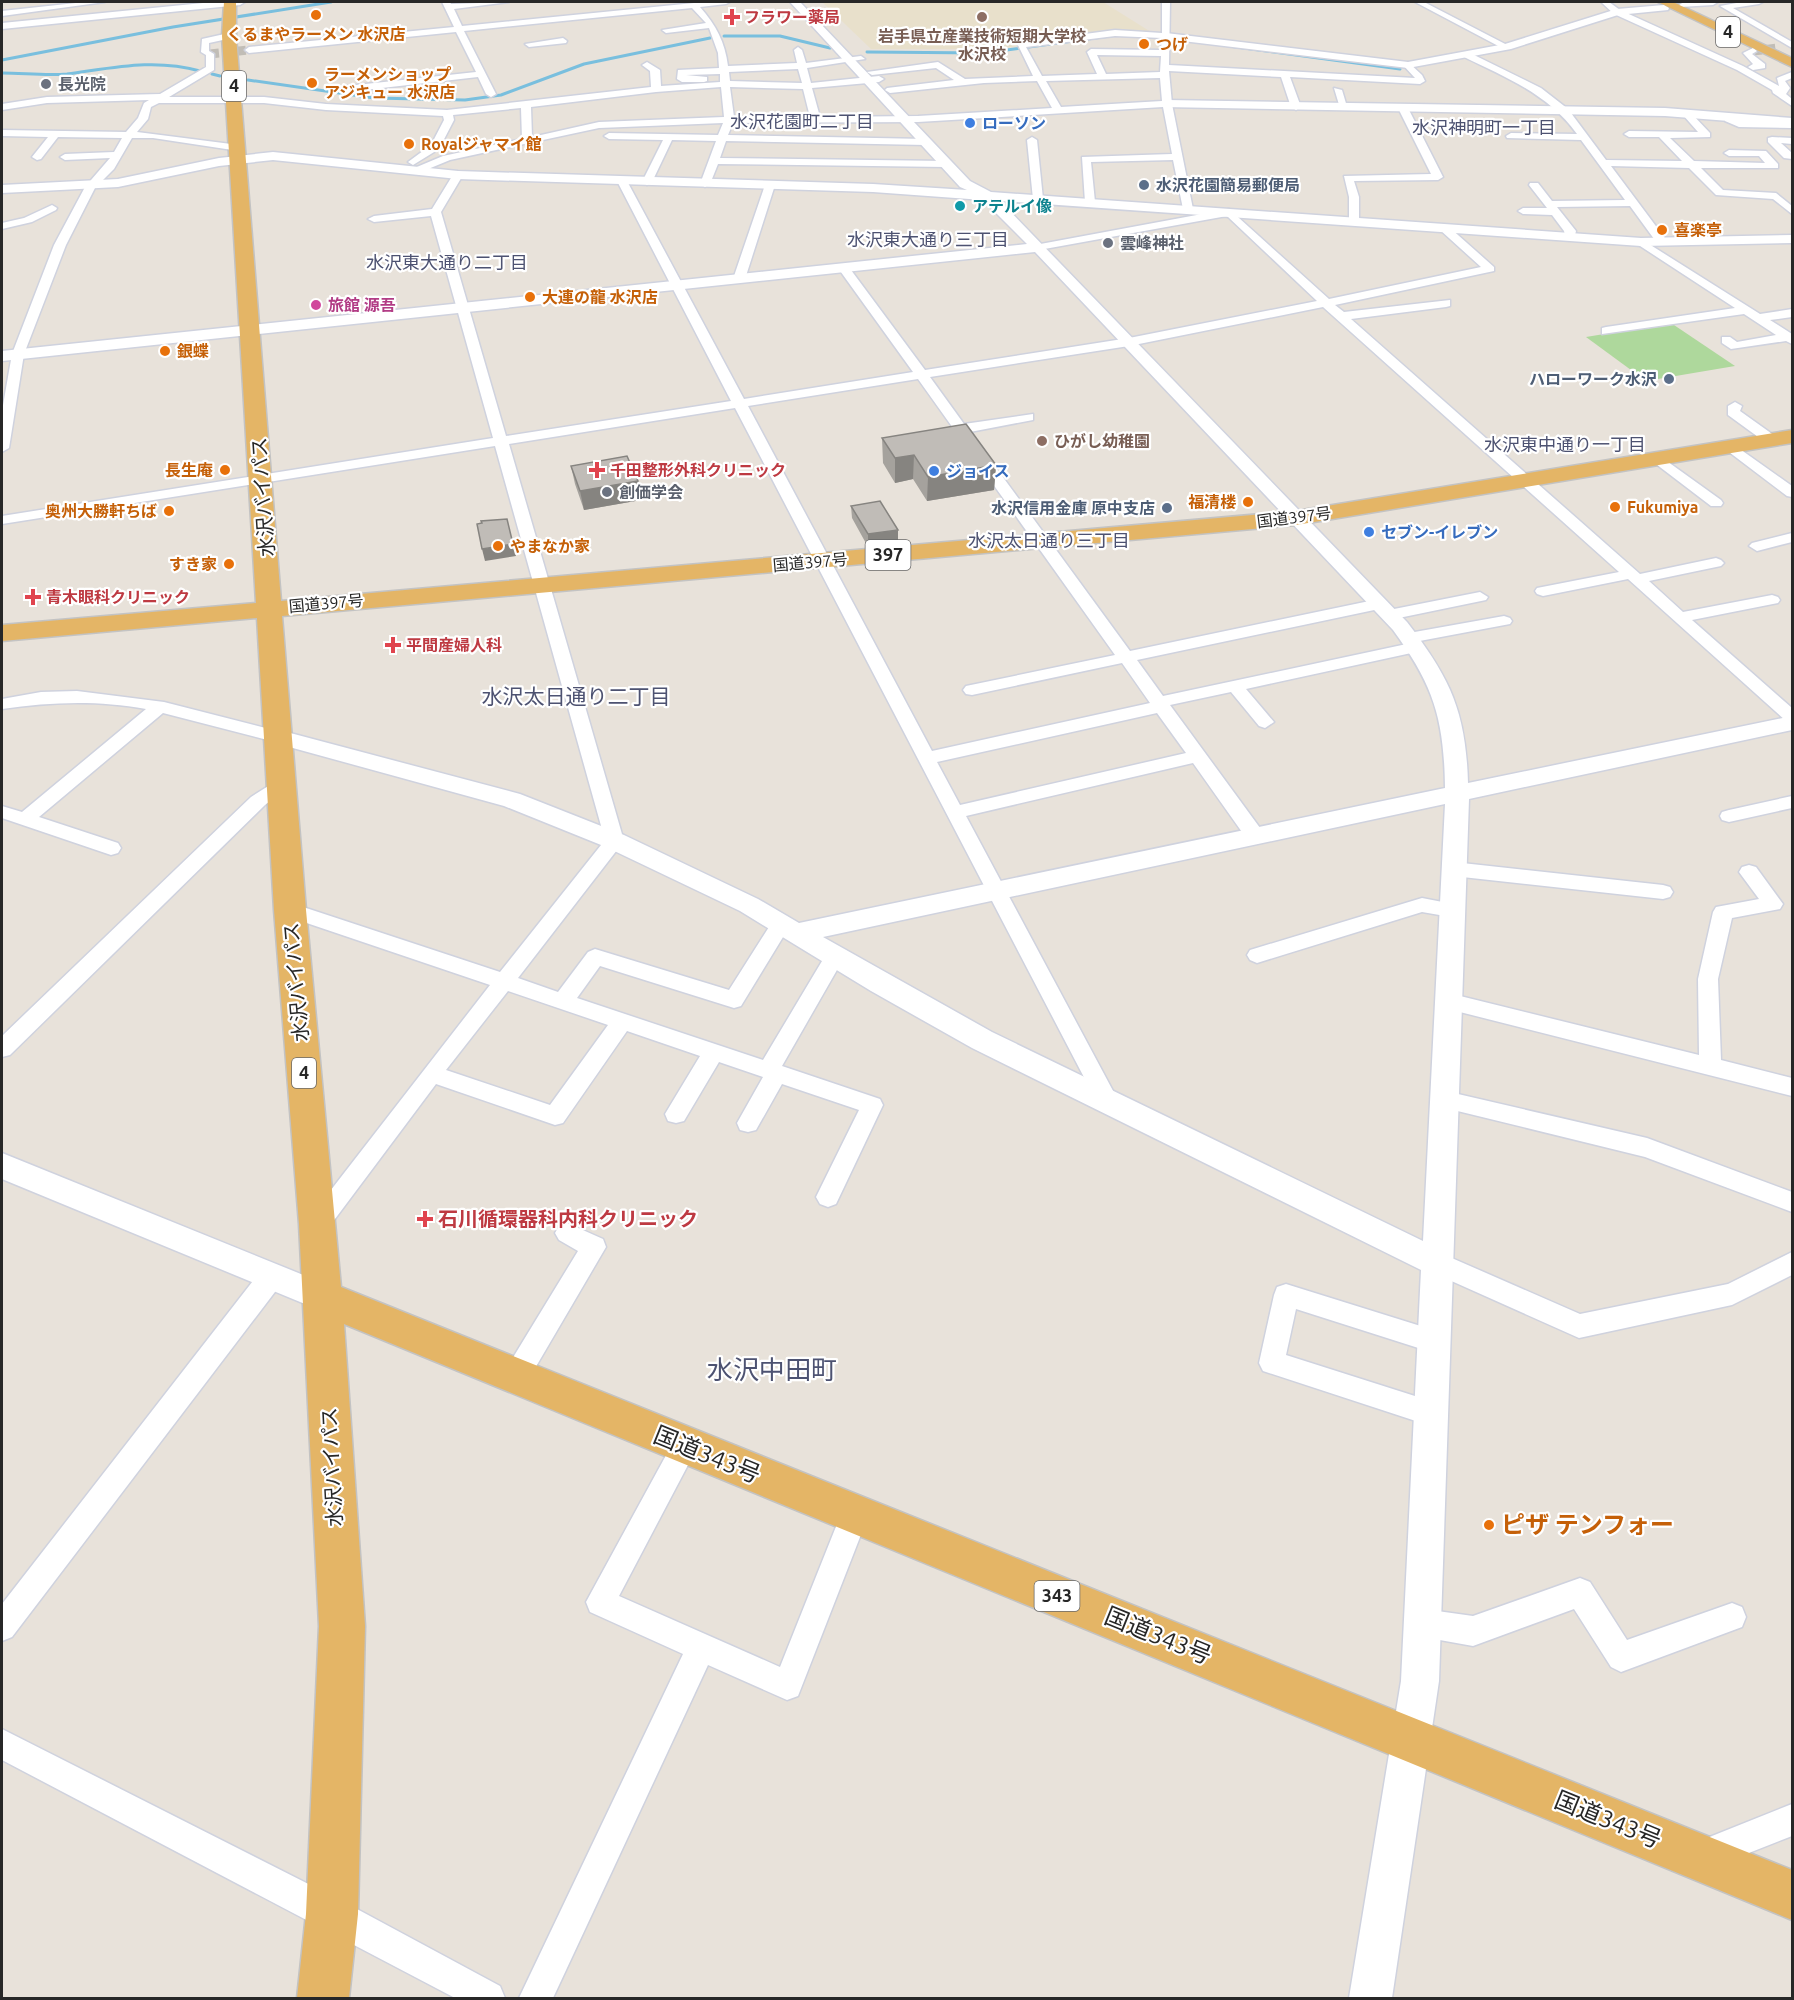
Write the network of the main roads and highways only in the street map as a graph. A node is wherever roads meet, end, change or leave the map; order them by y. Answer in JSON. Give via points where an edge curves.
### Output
{"nodes":[{"id":1,"x":1664,"y":5,"type":"edge"},
{"id":2,"x":230,"y":16,"type":"edge"},
{"id":3,"x":1783,"y":55,"type":"tunnel mouth"},
{"id":4,"x":1781,"y":437,"type":"edge"},
{"id":5,"x":271,"y":608,"type":"junction"},
{"id":6,"x":2,"y":633,"type":"edge"},
{"id":7,"x":322,"y":1297,"type":"junction"},
{"id":8,"x":1792,"y":1895,"type":"edge"},
{"id":9,"x":323,"y":1998,"type":"edge"}],
"edges":[{"from":1,"to":3,"type":"highway","number":"4"},
{"from":2,"to":5,"type":"highway","name":"水沢バイパス","number":"4"},
{"from":4,"to":5,"type":"highway","name":"国道397号","number":"397","via":[[1296,518]]},
{"from":5,"to":6,"type":"highway","name":"国道397号","number":"397"},
{"from":5,"to":7,"type":"highway","name":"水沢バイパス","number":"4","via":[[290,910]]},
{"from":7,"to":8,"type":"highway","name":"国道343号","number":"343"},
{"from":7,"to":9,"type":"highway","name":"水沢バイパス","number":"4","via":[[342,1626],[332,1914]]}]}
